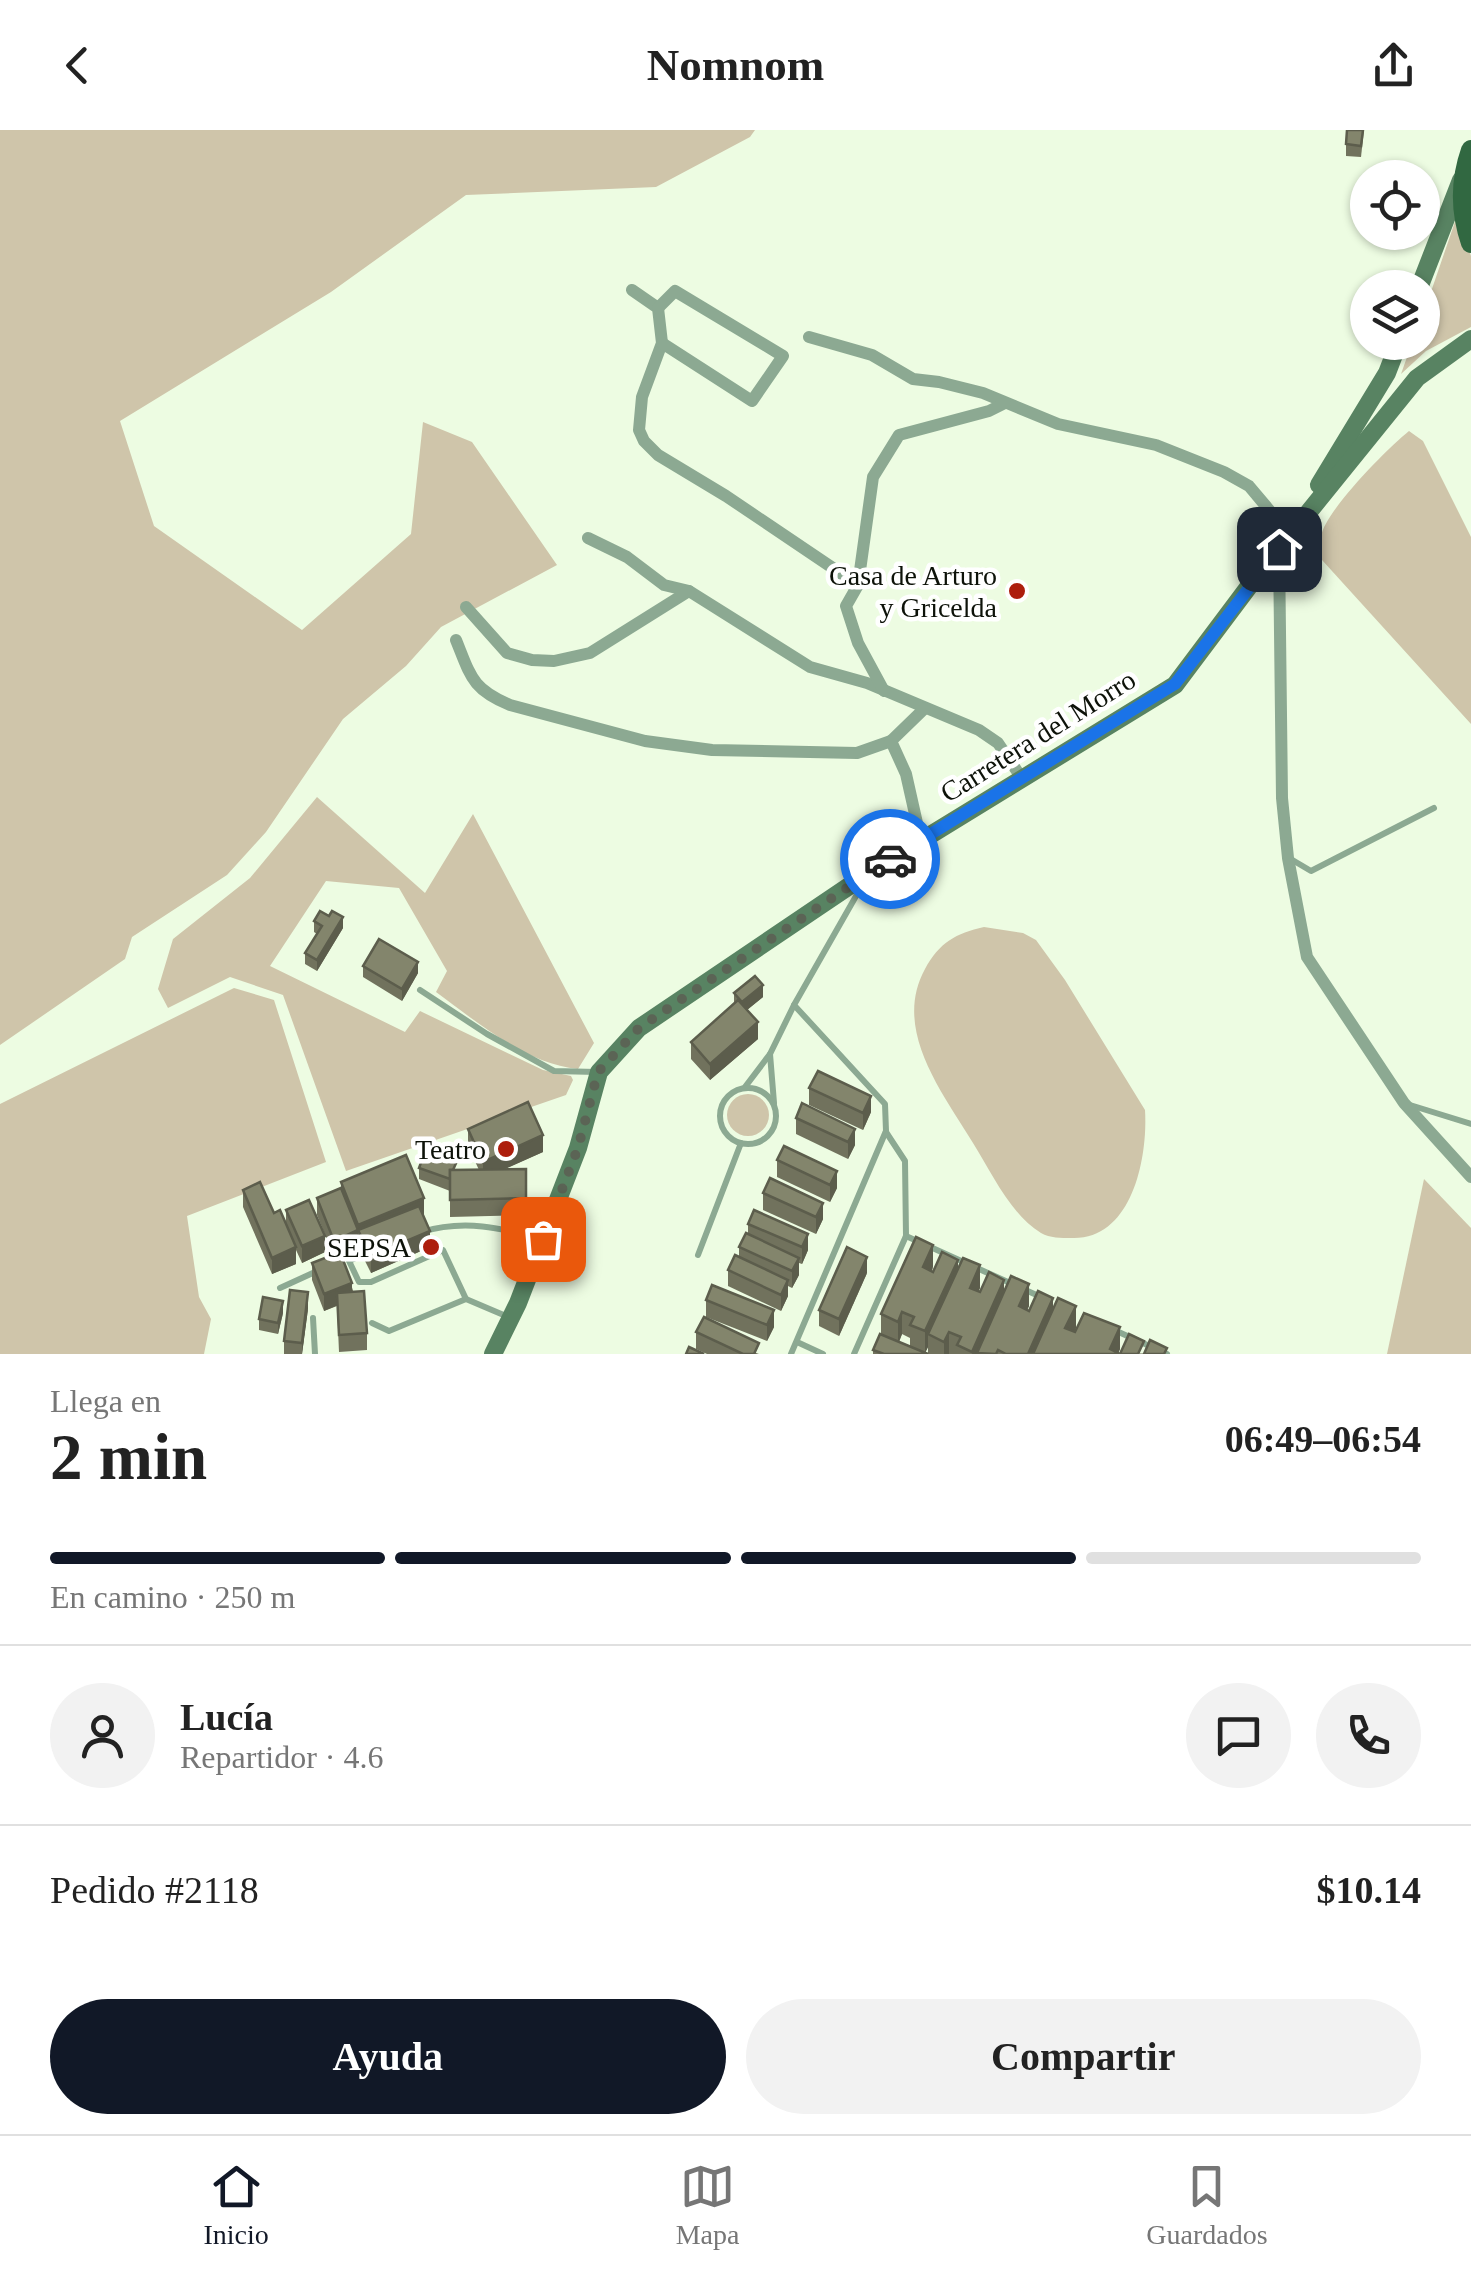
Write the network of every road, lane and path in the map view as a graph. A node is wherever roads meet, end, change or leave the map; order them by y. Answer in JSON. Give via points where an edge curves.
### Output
{"nodes":[{"id":1,"x":1469,"y":155,"type":"edge"},
{"id":2,"x":1471,"y":242,"type":"edge"},
{"id":3,"x":1426,"y":270,"type":"edge"},
{"id":4,"x":632,"y":290,"type":"dead end"},
{"id":5,"x":658,"y":308,"type":"junction"},
{"id":6,"x":810,"y":337,"type":"dead end"},
{"id":7,"x":1471,"y":339,"type":"edge"},
{"id":8,"x":662,"y":343,"type":"junction"},
{"id":9,"x":1390,"y":360,"type":"edge"},
{"id":10,"x":1006,"y":403,"type":"junction"},
{"id":11,"x":588,"y":538,"type":"dead end"},
{"id":12,"x":1279,"y":549,"type":"junction"},
{"id":13,"x":1254,"y":580,"type":"junction"},
{"id":14,"x":858,"y":585,"type":"junction"},
{"id":15,"x":688,"y":591,"type":"junction"},
{"id":16,"x":466,"y":606,"type":"dead end"},
{"id":17,"x":456,"y":640,"type":"dead end"},
{"id":18,"x":884,"y":691,"type":"junction"},
{"id":19,"x":925,"y":708,"type":"junction"},
{"id":20,"x":891,"y":741,"type":"junction"},
{"id":21,"x":1023,"y":780,"type":"junction"},
{"id":22,"x":1434,"y":808,"type":"dead end"},
{"id":23,"x":925,"y":838,"type":"junction"},
{"id":24,"x":1288,"y":858,"type":"junction"},
{"id":25,"x":870,"y":872,"type":"junction"},
{"id":26,"x":420,"y":990,"type":"dead end"},
{"id":27,"x":794,"y":1005,"type":"junction"},
{"id":28,"x":770,"y":1054,"type":"junction"},
{"id":29,"x":598,"y":1072,"type":"junction"},
{"id":30,"x":744,"y":1088,"type":"junction"},
{"id":31,"x":1404,"y":1103,"type":"junction"},
{"id":32,"x":774,"y":1104,"type":"junction"},
{"id":33,"x":1471,"y":1124,"type":"edge"},
{"id":34,"x":886,"y":1131,"type":"junction"},
{"id":35,"x":741,"y":1143,"type":"junction"},
{"id":36,"x":1471,"y":1177,"type":"edge"},
{"id":37,"x":408,"y":1236,"type":"edge"},
{"id":38,"x":906,"y":1236,"type":"junction"},
{"id":39,"x":543,"y":1239,"type":"junction"},
{"id":40,"x":382,"y":1247,"type":"edge"},
{"id":41,"x":698,"y":1255,"type":"dead end"},
{"id":42,"x":328,"y":1267,"type":"edge"},
{"id":43,"x":280,"y":1288,"type":"dead end"},
{"id":44,"x":466,"y":1299,"type":"junction"},
{"id":45,"x":1045,"y":1299,"type":"edge"},
{"id":46,"x":313,"y":1318,"type":"dead end"},
{"id":47,"x":511,"y":1318,"type":"junction"},
{"id":48,"x":1098,"y":1322,"type":"edge"},
{"id":49,"x":372,"y":1323,"type":"dead end"},
{"id":50,"x":797,"y":1342,"type":"junction"},
{"id":51,"x":315,"y":1354,"type":"edge"},
{"id":52,"x":493,"y":1354,"type":"edge"},
{"id":53,"x":792,"y":1354,"type":"edge"},
{"id":54,"x":823,"y":1354,"type":"edge"},
{"id":55,"x":854,"y":1354,"type":"edge"},
{"id":56,"x":1167,"y":1354,"type":"edge"}],
"edges":[{"from":1,"to":2,"type":"main road","via":[[1463,210]]},
{"from":1,"to":3,"type":"main road"},
{"from":4,"to":5,"type":"street"},
{"from":5,"to":8,"type":"street"},
{"from":5,"to":8,"type":"street","via":[[675,291],[783,356],[752,401]]},
{"from":6,"to":10,"type":"street","via":[[872,354],[912,379]]},
{"from":7,"to":12,"type":"main road","name":"Carretera del Morro","via":[[1418,378]]},
{"from":8,"to":14,"type":"street","via":[[642,397],[638,430],[644,441]]},
{"from":9,"to":12,"type":"main road","name":"Carretera del Morro"},
{"from":10,"to":13,"type":"street","via":[[1058,424],[1156,445],[1248,486],[1270,510]]},
{"from":10,"to":14,"type":"street","via":[[898,435],[873,477]]},
{"from":11,"to":15,"type":"street","via":[[664,585]]},
{"from":12,"to":13,"type":"main road","name":"Carretera del Morro"},
{"from":12,"to":24,"type":"street"},
{"from":13,"to":21,"type":"main road","name":"Carretera del Morro","via":[[1175,684]]},
{"from":14,"to":18,"type":"street","via":[[846,606]]},
{"from":15,"to":16,"type":"street","via":[[590,653],[554,661],[508,653]]},
{"from":15,"to":18,"type":"street","via":[[810,667]]},
{"from":17,"to":20,"type":"street","via":[[474,686],[490,697],[645,741],[814,754],[857,753]]},
{"from":18,"to":19,"type":"street"},
{"from":19,"to":20,"type":"street"},
{"from":19,"to":21,"type":"street","via":[[998,743]]},
{"from":20,"to":23,"type":"street"},
{"from":21,"to":23,"type":"main road","name":"Carretera del Morro"},
{"from":22,"to":24,"type":"lane","via":[[1310,871]]},
{"from":23,"to":25,"type":"main road","name":"Carretera del Morro"},
{"from":24,"to":31,"type":"street","via":[[1307,957]]},
{"from":25,"to":27,"type":"lane"},
{"from":25,"to":29,"type":"main road","name":"Carretera del Morro","via":[[639,1028]]},
{"from":26,"to":29,"type":"lane","via":[[554,1071]]},
{"from":27,"to":28,"type":"lane"},
{"from":27,"to":34,"type":"lane","via":[[885,1104]]},
{"from":28,"to":30,"type":"lane"},
{"from":28,"to":32,"type":"lane"},
{"from":29,"to":39,"type":"main road","name":"Carretera del Morro"},
{"from":30,"to":32,"type":"lane","via":[[762,1091]]},
{"from":30,"to":35,"type":"lane","via":[[728,1096],[720,1114],[725,1132]]},
{"from":31,"to":33,"type":"lane"},
{"from":31,"to":36,"type":"street"},
{"from":32,"to":35,"type":"lane","via":[[776,1121],[767,1136]]},
{"from":34,"to":38,"type":"lane","via":[[905,1161]]},
{"from":34,"to":50,"type":"lane"},
{"from":35,"to":41,"type":"lane"},
{"from":37,"to":39,"type":"lane","via":[[447,1224],[497,1226]]},
{"from":38,"to":45,"type":"lane"},
{"from":38,"to":55,"type":"lane"},
{"from":39,"to":47,"type":"main road","name":"Carretera del Morro"},
{"from":40,"to":44,"type":"lane","via":[[346,1261],[359,1282],[443,1250]]},
{"from":42,"to":43,"type":"lane"},
{"from":44,"to":47,"type":"lane"},
{"from":44,"to":49,"type":"lane","via":[[390,1331]]},
{"from":46,"to":51,"type":"lane"},
{"from":47,"to":52,"type":"main road","name":"Carretera del Morro"},
{"from":48,"to":56,"type":"lane"},
{"from":50,"to":53,"type":"lane"},
{"from":50,"to":54,"type":"lane"}]}
